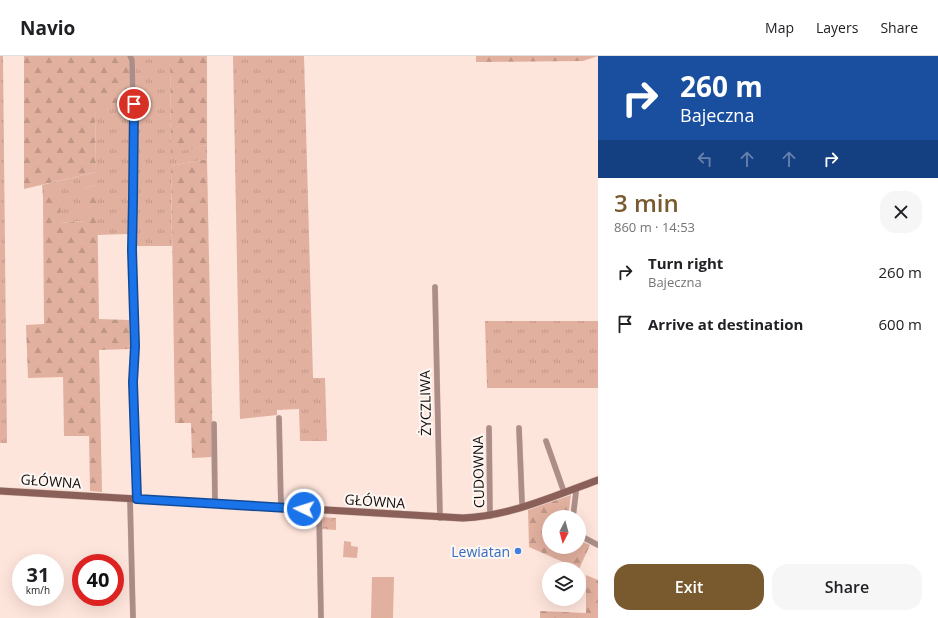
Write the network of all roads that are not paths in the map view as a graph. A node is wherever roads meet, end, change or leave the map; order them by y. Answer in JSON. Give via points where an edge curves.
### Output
{"nodes":[{"id":1,"x":130,"y":56,"type":"edge"},
{"id":2,"x":435,"y":287,"type":"dead end"},
{"id":3,"x":279,"y":418,"type":"dead end"},
{"id":4,"x":214,"y":424,"type":"dead end"},
{"id":5,"x":489,"y":428,"type":"dead end"},
{"id":6,"x":519,"y":428,"type":"dead end"},
{"id":7,"x":546,"y":440,"type":"dead end"},
{"id":8,"x":598,"y":480,"type":"edge"},
{"id":9,"x":574,"y":488,"type":"junction"},
{"id":10,"x":0,"y":491,"type":"edge"},
{"id":11,"x":564,"y":492,"type":"junction"},
{"id":12,"x":134,"y":499,"type":"junction"},
{"id":13,"x":215,"y":504,"type":"junction"},
{"id":14,"x":523,"y":507,"type":"junction"},
{"id":15,"x":281,"y":508,"type":"junction"},
{"id":16,"x":319,"y":510,"type":"junction"},
{"id":17,"x":574,"y":510,"type":"edge"},
{"id":18,"x":490,"y":516,"type":"junction"},
{"id":19,"x":440,"y":518,"type":"junction"},
{"id":20,"x":586,"y":539,"type":"edge"},
{"id":21,"x":598,"y":545,"type":"edge"},
{"id":22,"x":133,"y":618,"type":"edge"},
{"id":23,"x":321,"y":618,"type":"edge"}],
"edges":[{"from":1,"to":12,"type":"street","via":[[134,104]]},
{"from":2,"to":19,"type":"street","name":"ŻYCZLIWA"},
{"from":3,"to":15,"type":"street"},
{"from":4,"to":13,"type":"street"},
{"from":5,"to":18,"type":"street","name":"CUDOWNA"},
{"from":6,"to":14,"type":"street"},
{"from":7,"to":11,"type":"street"},
{"from":8,"to":9,"type":"street","name":"GŁÓWNA"},
{"from":9,"to":11,"type":"street","name":"GŁÓWNA"},
{"from":9,"to":17,"type":"street","via":[[576,492]]},
{"from":10,"to":12,"type":"street","name":"GŁÓWNA"},
{"from":11,"to":14,"type":"street","name":"GŁÓWNA"},
{"from":12,"to":13,"type":"street","name":"GŁÓWNA"},
{"from":12,"to":22,"type":"street"},
{"from":13,"to":15,"type":"street","name":"GŁÓWNA"},
{"from":14,"to":18,"type":"street","name":"GŁÓWNA"},
{"from":15,"to":16,"type":"street","name":"GŁÓWNA"},
{"from":16,"to":19,"type":"street","name":"GŁÓWNA"},
{"from":16,"to":23,"type":"street"},
{"from":18,"to":19,"type":"street","name":"GŁÓWNA"},
{"from":20,"to":21,"type":"street"}]}
